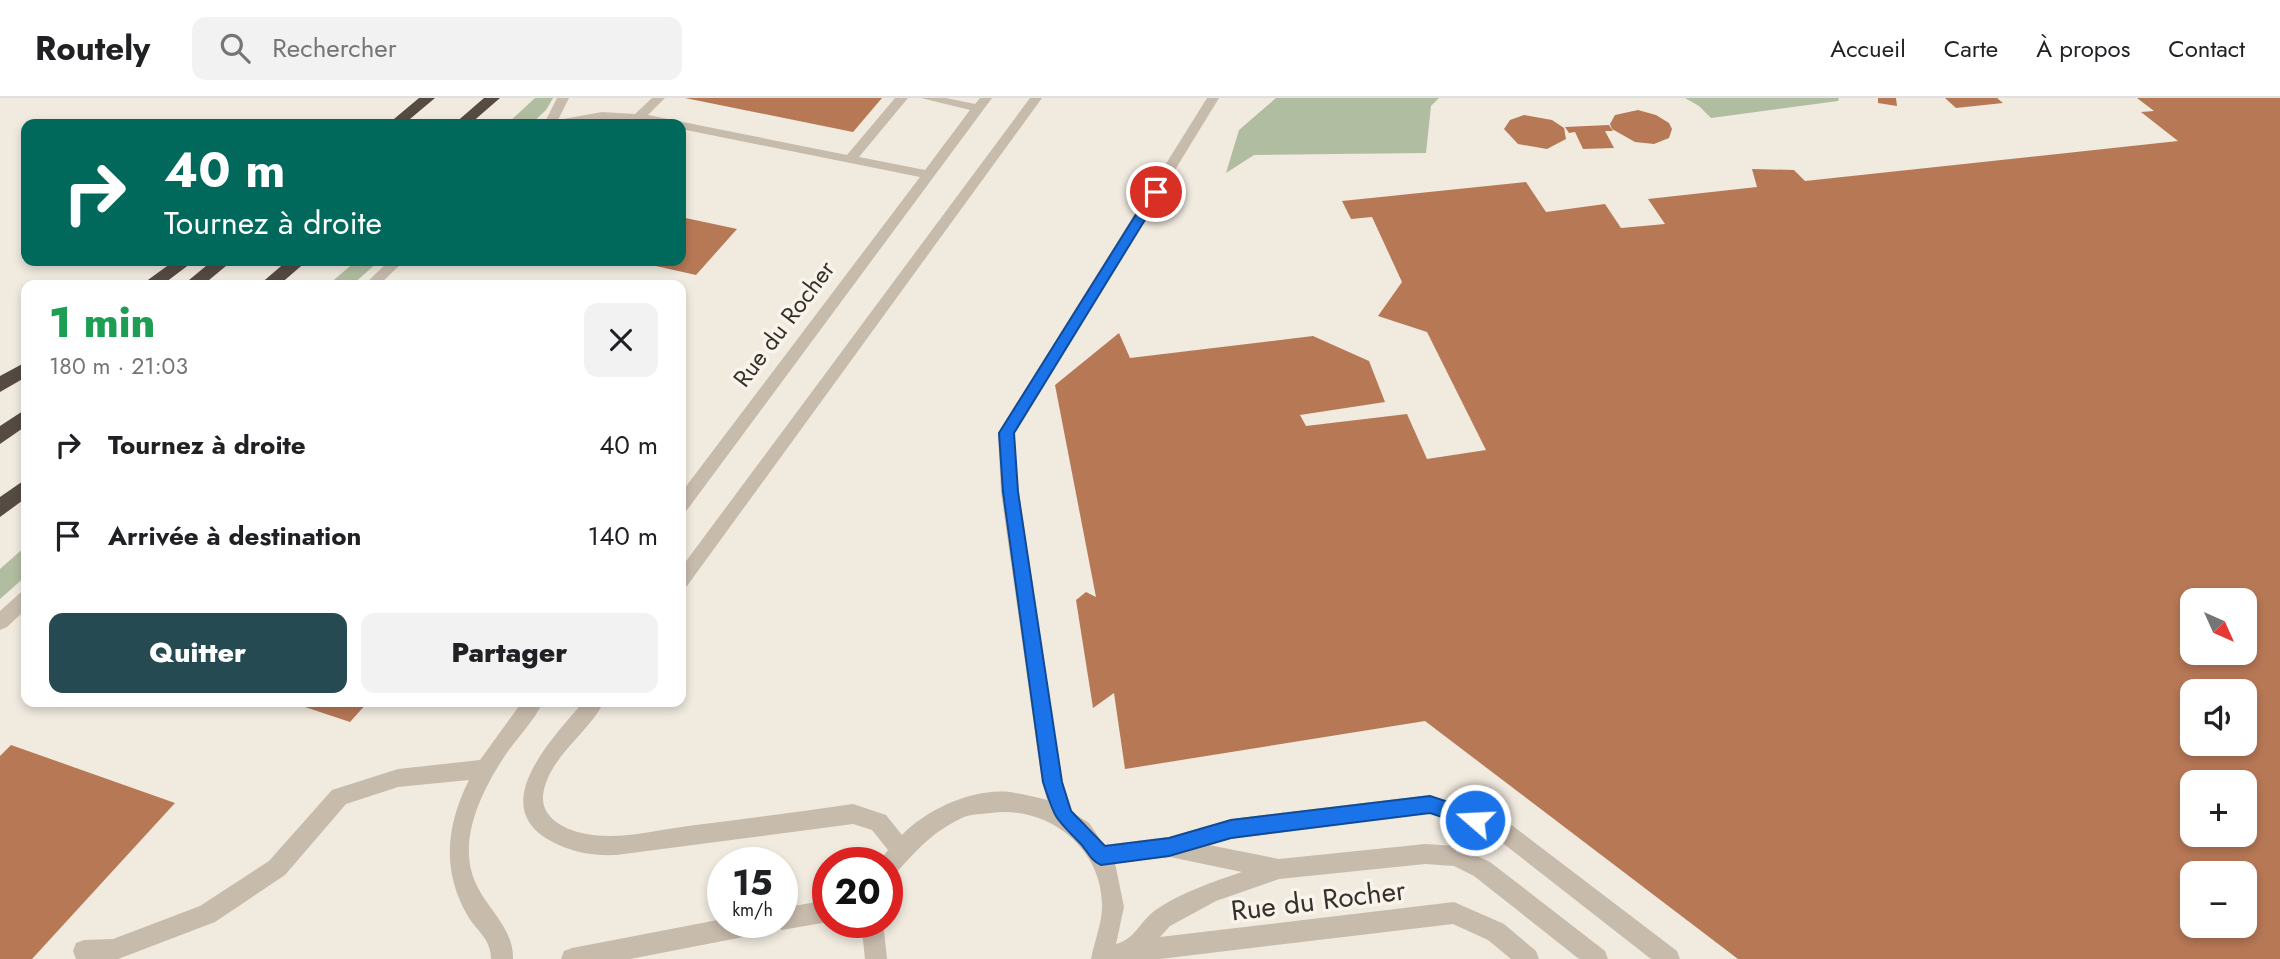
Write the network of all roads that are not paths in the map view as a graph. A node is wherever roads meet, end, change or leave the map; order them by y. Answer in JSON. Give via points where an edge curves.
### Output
{"nodes":[{"id":1,"x":428,"y":98,"type":"edge"},
{"id":2,"x":493,"y":98,"type":"edge"},
{"id":3,"x":563,"y":98,"type":"edge"},
{"id":4,"x":659,"y":98,"type":"edge"},
{"id":5,"x":902,"y":98,"type":"edge"},
{"id":6,"x":927,"y":98,"type":"edge"},
{"id":7,"x":1036,"y":98,"type":"edge"},
{"id":8,"x":1213,"y":98,"type":"edge"},
{"id":9,"x":982,"y":103,"type":"edge"},
{"id":10,"x":639,"y":117,"type":"junction"},
{"id":11,"x":401,"y":119,"type":"edge"},
{"id":12,"x":467,"y":119,"type":"edge"},
{"id":13,"x":552,"y":119,"type":"edge"},
{"id":14,"x":579,"y":119,"type":"edge"},
{"id":15,"x":649,"y":119,"type":"edge"},
{"id":16,"x":686,"y":126,"type":"edge"},
{"id":17,"x":850,"y":159,"type":"junction"},
{"id":18,"x":928,"y":174,"type":"junction"},
{"id":19,"x":178,"y":266,"type":"edge"},
{"id":20,"x":217,"y":266,"type":"edge"},
{"id":21,"x":292,"y":266,"type":"edge"},
{"id":22,"x":392,"y":266,"type":"edge"},
{"id":23,"x":157,"y":280,"type":"edge"},
{"id":24,"x":198,"y":280,"type":"edge"},
{"id":25,"x":274,"y":280,"type":"edge"},
{"id":26,"x":376,"y":280,"type":"edge"},
{"id":27,"x":21,"y":371,"type":"edge"},
{"id":28,"x":0,"y":385,"type":"edge"},
{"id":29,"x":21,"y":420,"type":"edge"},
{"id":30,"x":0,"y":437,"type":"edge"},
{"id":31,"x":21,"y":491,"type":"edge"},
{"id":32,"x":686,"y":498,"type":"edge"},
{"id":33,"x":0,"y":509,"type":"edge"},
{"id":34,"x":686,"y":574,"type":"edge"},
{"id":35,"x":21,"y":603,"type":"edge"},
{"id":36,"x":0,"y":622,"type":"edge"},
{"id":37,"x":529,"y":707,"type":"edge"},
{"id":38,"x":590,"y":707,"type":"edge"},
{"id":39,"x":485,"y":769,"type":"junction"},
{"id":40,"x":1063,"y":817,"type":"junction"},
{"id":41,"x":898,"y":847,"type":"edge"},
{"id":42,"x":902,"y":847,"type":"edge"},
{"id":43,"x":1169,"y":847,"type":"junction"},
{"id":44,"x":1101,"y":855,"type":"junction"},
{"id":45,"x":1279,"y":869,"type":"junction"},
{"id":46,"x":707,"y":933,"type":"edge"},
{"id":47,"x":874,"y":938,"type":"edge"},
{"id":48,"x":83,"y":951,"type":"dead end"},
{"id":49,"x":1134,"y":951,"type":"junction"},
{"id":50,"x":1197,"y":952,"type":"edge"},
{"id":51,"x":1102,"y":958,"type":"edge"},
{"id":52,"x":502,"y":959,"type":"edge"},
{"id":53,"x":572,"y":959,"type":"edge"},
{"id":54,"x":877,"y":959,"type":"edge"},
{"id":55,"x":1528,"y":959,"type":"edge"},
{"id":56,"x":1597,"y":959,"type":"edge"},
{"id":57,"x":1669,"y":959,"type":"edge"}],
"edges":[{"from":1,"to":11,"type":"highway"},
{"from":2,"to":12,"type":"highway"},
{"from":3,"to":13,"type":"street"},
{"from":4,"to":10,"type":"street"},
{"from":5,"to":17,"type":"street"},
{"from":6,"to":9,"type":"street"},
{"from":7,"to":34,"type":"street"},
{"from":8,"to":40,"type":"street","via":[[1006,433],[1010,492],[1052,782]]},
{"from":9,"to":18,"type":"street","name":"Rue du Rocher"},
{"from":10,"to":14,"type":"street"},
{"from":10,"to":15,"type":"street"},
{"from":16,"to":17,"type":"street"},
{"from":17,"to":18,"type":"street"},
{"from":18,"to":32,"type":"street","name":"Rue du Rocher"},
{"from":19,"to":23,"type":"highway"},
{"from":20,"to":24,"type":"highway"},
{"from":21,"to":25,"type":"highway"},
{"from":22,"to":26,"type":"street"},
{"from":27,"to":28,"type":"highway"},
{"from":29,"to":30,"type":"highway"},
{"from":31,"to":33,"type":"highway"},
{"from":35,"to":36,"type":"street"},
{"from":37,"to":39,"type":"street"},
{"from":38,"to":41,"type":"street","via":[[537,779],[533,798],[536,812],[564,839],[594,845],[649,841],[853,814],[879,822]]},
{"from":39,"to":48,"type":"street","via":[[398,778],[339,797],[277,868],[207,914],[113,950]]},
{"from":39,"to":52,"type":"street","via":[[461,820],[459,858],[476,909],[497,933]]},
{"from":40,"to":42,"type":"street","via":[[1016,800],[965,805],[919,829]]},
{"from":40,"to":44,"type":"street"},
{"from":43,"to":44,"type":"street"},
{"from":43,"to":45,"type":"street"},
{"from":43,"to":57,"type":"street","via":[[1231,829],[1430,804],[1498,827]]},
{"from":44,"to":51,"type":"street","via":[[1114,904]]},
{"from":45,"to":49,"type":"street","via":[[1210,893],[1161,918]]},
{"from":45,"to":56,"type":"street","via":[[1425,854],[1456,856],[1482,869]]},
{"from":46,"to":53,"type":"street"},
{"from":47,"to":54,"type":"street"},
{"from":49,"to":50,"type":"street","name":"Rue du Rocher"},
{"from":49,"to":51,"type":"street","name":"Rue du Rocher"},
{"from":50,"to":55,"type":"street","name":"Rue du Rocher","via":[[1454,913],[1496,932]]}]}
